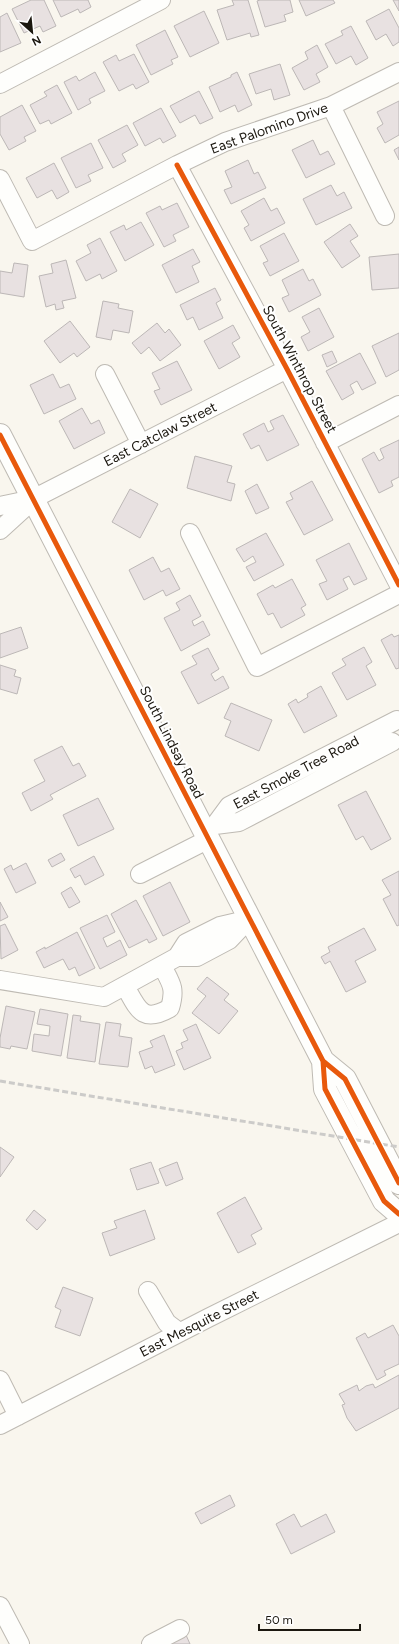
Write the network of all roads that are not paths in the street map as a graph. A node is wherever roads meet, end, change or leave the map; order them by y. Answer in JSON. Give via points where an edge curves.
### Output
{"nodes":[{"id":1,"x":161,"y":0,"type":"edge"},
{"id":2,"x":399,"y":72,"type":"edge"},
{"id":3,"x":0,"y":84,"type":"edge"},
{"id":4,"x":331,"y":106,"type":"junction"},
{"id":5,"x":177,"y":165,"type":"junction"},
{"id":6,"x":0,"y":179,"type":"edge"},
{"id":7,"x":385,"y":216,"type":"dead end"},
{"id":8,"x":287,"y":369,"type":"junction"},
{"id":9,"x":105,"y":374,"type":"dead end"},
{"id":10,"x":399,"y":405,"type":"edge"},
{"id":11,"x":0,"y":435,"type":"edge"},
{"id":12,"x":325,"y":443,"type":"junction"},
{"id":13,"x":141,"y":444,"type":"junction"},
{"id":14,"x":33,"y":499,"type":"junction"},
{"id":15,"x":0,"y":506,"type":"edge"},
{"id":16,"x":0,"y":530,"type":"edge"},
{"id":17,"x":190,"y":533,"type":"dead end"},
{"id":18,"x":399,"y":585,"type":"edge"},
{"id":19,"x":399,"y":594,"type":"edge"},
{"id":20,"x":395,"y":729,"type":"edge"},
{"id":21,"x":209,"y":832,"type":"junction"},
{"id":22,"x":140,"y":874,"type":"dead end"},
{"id":23,"x":250,"y":919,"type":"junction"},
{"id":24,"x":170,"y":961,"type":"junction"},
{"id":25,"x":0,"y":980,"type":"edge"},
{"id":26,"x":125,"y":986,"type":"junction"},
{"id":27,"x":323,"y":1061,"type":"junction"},
{"id":28,"x":399,"y":1183,"type":"edge"},
{"id":29,"x":399,"y":1214,"type":"edge"},
{"id":30,"x":399,"y":1223,"type":"edge"},
{"id":31,"x":148,"y":1291,"type":"dead end"},
{"id":32,"x":179,"y":1332,"type":"junction"},
{"id":33,"x":0,"y":1380,"type":"edge"},
{"id":34,"x":18,"y":1416,"type":"junction"},
{"id":35,"x":0,"y":1425,"type":"edge"},
{"id":36,"x":0,"y":1606,"type":"edge"},
{"id":37,"x":180,"y":1629,"type":"dead end"},
{"id":38,"x":20,"y":1644,"type":"edge"},
{"id":39,"x":151,"y":1644,"type":"edge"}],
"edges":[{"from":1,"to":3,"type":"street"},
{"from":2,"to":4,"type":"street","name":"East Palomino Drive"},
{"from":4,"to":5,"type":"street","name":"East Palomino Drive","via":[[225,142]]},
{"from":4,"to":7,"type":"street"},
{"from":5,"to":6,"type":"street","name":"East Palomino Drive","via":[[32,241]]},
{"from":5,"to":8,"type":"street","name":"South Winthrop Street"},
{"from":8,"to":12,"type":"street","name":"South Winthrop Street"},
{"from":8,"to":13,"type":"street","name":"East Catclaw Street"},
{"from":9,"to":13,"type":"street"},
{"from":10,"to":12,"type":"street"},
{"from":11,"to":14,"type":"main road","name":"South Lindsay Road"},
{"from":12,"to":18,"type":"street","name":"South Winthrop Street"},
{"from":13,"to":14,"type":"street","name":"East Catclaw Street"},
{"from":14,"to":15,"type":"street","name":"East Catclaw Street"},
{"from":14,"to":16,"type":"street","name":"East Catclaw Street"},
{"from":14,"to":21,"type":"main road","name":"South Lindsay Road"},
{"from":17,"to":19,"type":"street","via":[[257,667]]},
{"from":20,"to":21,"type":"street","name":"East Smoke Tree Road","via":[[229,806]]},
{"from":21,"to":22,"type":"street"},
{"from":21,"to":23,"type":"main road","name":"South Lindsay Road"},
{"from":23,"to":24,"type":"street","via":[[222,944],[197,957]]},
{"from":23,"to":27,"type":"main road","name":"South Lindsay Road"},
{"from":24,"to":26,"type":"street"},
{"from":24,"to":26,"type":"street","via":[[174,996],[170,1008],[158,1015],[148,1015],[138,1009]]},
{"from":25,"to":26,"type":"street","via":[[104,997]]},
{"from":27,"to":28,"type":"main road","name":"South Lindsay Road","via":[[345,1079]]},
{"from":27,"to":29,"type":"main road","name":"South Lindsay Road","via":[[325,1089],[384,1201]]},
{"from":30,"to":32,"type":"street","name":"East Mesquite Street"},
{"from":31,"to":32,"type":"street","via":[[167,1323]]},
{"from":32,"to":34,"type":"street","name":"East Mesquite Street"},
{"from":33,"to":34,"type":"street"},
{"from":34,"to":35,"type":"street","name":"East Mesquite Street"},
{"from":36,"to":38,"type":"street"},
{"from":37,"to":39,"type":"street"}]}
